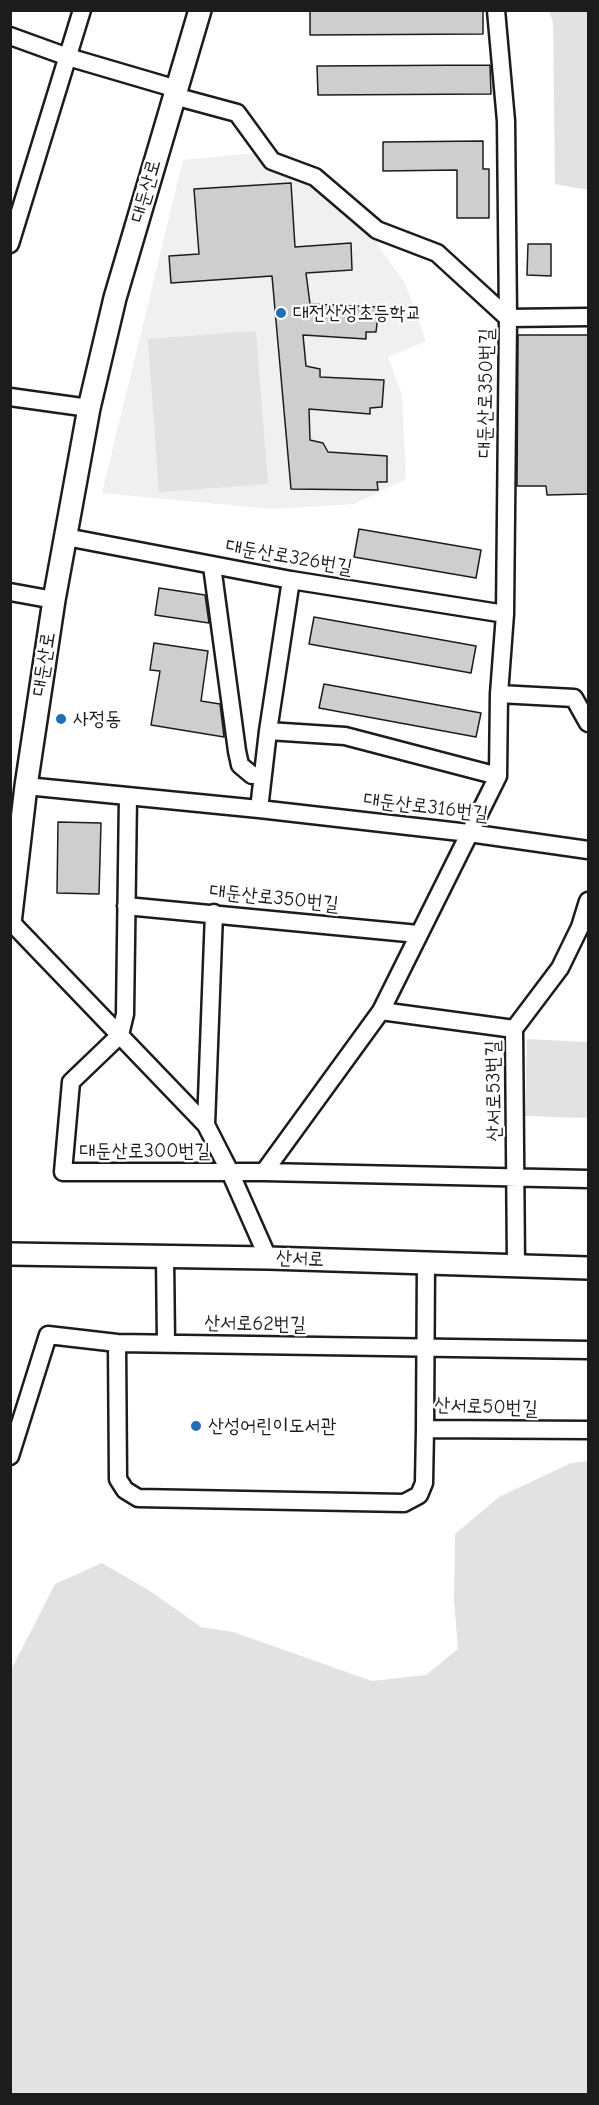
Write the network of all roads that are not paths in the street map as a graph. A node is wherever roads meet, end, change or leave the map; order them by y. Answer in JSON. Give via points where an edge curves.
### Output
{"nodes":[{"id":1,"x":82,"y":10,"type":"edge"},
{"id":2,"x":200,"y":10,"type":"edge"},
{"id":3,"x":496,"y":10,"type":"edge"},
{"id":4,"x":10,"y":36,"type":"edge"},
{"id":5,"x":68,"y":57,"type":"junction"},
{"id":6,"x":176,"y":93,"type":"junction"},
{"id":7,"x":10,"y":244,"type":"edge"},
{"id":8,"x":588,"y":317,"type":"edge"},
{"id":9,"x":508,"y":318,"type":"junction"},
{"id":10,"x":10,"y":397,"type":"edge"},
{"id":11,"x":89,"y":408,"type":"junction"},
{"id":12,"x":66,"y":537,"type":"junction"},
{"id":13,"x":212,"y":566,"type":"junction"},
{"id":14,"x":291,"y":580,"type":"junction"},
{"id":15,"x":10,"y":592,"type":"edge"},
{"id":16,"x":54,"y":600,"type":"junction"},
{"id":17,"x":504,"y":614,"type":"junction"},
{"id":18,"x":499,"y":694,"type":"junction"},
{"id":19,"x":581,"y":699,"type":"edge"},
{"id":20,"x":588,"y":723,"type":"edge"},
{"id":21,"x":268,"y":731,"type":"junction"},
{"id":22,"x":252,"y":776,"type":"dead end"},
{"id":23,"x":498,"y":776,"type":"junction"},
{"id":24,"x":26,"y":786,"type":"junction"},
{"id":25,"x":128,"y":796,"type":"junction"},
{"id":26,"x":259,"y":808,"type":"junction"},
{"id":27,"x":469,"y":833,"type":"junction"},
{"id":28,"x":588,"y":850,"type":"edge"},
{"id":29,"x":12,"y":897,"type":"edge"},
{"id":30,"x":588,"y":901,"type":"edge"},
{"id":31,"x":126,"y":906,"type":"junction"},
{"id":32,"x":214,"y":913,"type":"junction"},
{"id":33,"x":11,"y":922,"type":"edge"},
{"id":34,"x":418,"y":934,"type":"junction"},
{"id":35,"x":381,"y":1011,"type":"junction"},
{"id":36,"x":514,"y":1029,"type":"junction"},
{"id":37,"x":120,"y":1035,"type":"junction"},
{"id":38,"x":206,"y":1125,"type":"junction"},
{"id":39,"x":230,"y":1172,"type":"junction"},
{"id":40,"x":264,"y":1172,"type":"junction"},
{"id":41,"x":516,"y":1178,"type":"junction"},
{"id":42,"x":588,"y":1179,"type":"edge"},
{"id":43,"x":10,"y":1254,"type":"edge"},
{"id":44,"x":165,"y":1257,"type":"junction"},
{"id":45,"x":268,"y":1258,"type":"junction"},
{"id":46,"x":426,"y":1263,"type":"junction"},
{"id":47,"x":516,"y":1266,"type":"junction"},
{"id":48,"x":588,"y":1268,"type":"edge"},
{"id":49,"x":117,"y":1343,"type":"junction"},
{"id":50,"x":165,"y":1343,"type":"junction"},
{"id":51,"x":424,"y":1347,"type":"junction"},
{"id":52,"x":588,"y":1350,"type":"edge"},
{"id":53,"x":425,"y":1429,"type":"junction"},
{"id":54,"x":588,"y":1430,"type":"edge"},
{"id":55,"x":10,"y":1456,"type":"edge"}],
"edges":[{"from":1,"to":5,"type":"street"},
{"from":2,"to":6,"type":"main road","name":"대둔산로"},
{"from":3,"to":9,"type":"street","name":"대둔산로350번길","via":[[506,121]]},
{"from":4,"to":5,"type":"street"},
{"from":5,"to":6,"type":"street"},
{"from":5,"to":7,"type":"street"},
{"from":6,"to":9,"type":"street","via":[[237,113],[272,161],[315,177],[377,230],[437,253]]},
{"from":6,"to":11,"type":"main road","name":"대둔산로","via":[[115,298]]},
{"from":8,"to":9,"type":"street"},
{"from":9,"to":17,"type":"street","name":"대둔산로350번길"},
{"from":10,"to":11,"type":"street"},
{"from":11,"to":12,"type":"main road","name":"대둔산로"},
{"from":12,"to":13,"type":"street","name":"대둔산로326번길"},
{"from":12,"to":16,"type":"main road","name":"대둔산로"},
{"from":13,"to":14,"type":"street","name":"대둔산로326번길"},
{"from":13,"to":22,"type":"street","via":[[237,751],[240,765]]},
{"from":14,"to":17,"type":"street","name":"대둔산로326번길"},
{"from":14,"to":21,"type":"street"},
{"from":15,"to":16,"type":"street"},
{"from":16,"to":24,"type":"main road","name":"대둔산로"},
{"from":17,"to":18,"type":"street","name":"대둔산로350번길"},
{"from":18,"to":19,"type":"street"},
{"from":18,"to":23,"type":"street","name":"대둔산로350번길"},
{"from":19,"to":20,"type":"street"},
{"from":21,"to":23,"type":"street","via":[[345,736]]},
{"from":21,"to":26,"type":"street"},
{"from":23,"to":27,"type":"street","name":"대둔산로350번길"},
{"from":24,"to":25,"type":"street","name":"대둔산로316번길"},
{"from":24,"to":29,"type":"main road","name":"대둔산로"},
{"from":25,"to":26,"type":"street","name":"대둔산로316번길"},
{"from":25,"to":31,"type":"street"},
{"from":26,"to":27,"type":"street","name":"대둔산로316번길"},
{"from":27,"to":28,"type":"street","name":"대둔산로316번길"},
{"from":27,"to":34,"type":"street","name":"대둔산로350번길"},
{"from":29,"to":33,"type":"main road","name":"대둔산로"},
{"from":30,"to":36,"type":"street","name":"산서로53번길","via":[[560,968]]},
{"from":31,"to":32,"type":"street","name":"대둔산로350번길"},
{"from":31,"to":37,"type":"street","via":[[125,1014]]},
{"from":32,"to":34,"type":"street","name":"대둔산로350번길"},
{"from":32,"to":38,"type":"street"},
{"from":33,"to":37,"type":"street","name":"대둔산로"},
{"from":34,"to":35,"type":"street","name":"대둔산로350번길"},
{"from":35,"to":36,"type":"street"},
{"from":35,"to":40,"type":"street","name":"대둔산로350번길"},
{"from":36,"to":41,"type":"street","name":"산서로53번길"},
{"from":37,"to":38,"type":"street","name":"대둔산로"},
{"from":37,"to":39,"type":"street","name":"대둔산로300번길","via":[[71,1082],[63,1172]]},
{"from":38,"to":39,"type":"street","name":"대둔산로"},
{"from":39,"to":40,"type":"street","name":"대둔산로300번길"},
{"from":39,"to":45,"type":"street","name":"대둔산로"},
{"from":40,"to":41,"type":"street","name":"대둔산로300번길"},
{"from":41,"to":42,"type":"street","name":"대둔산로300번길"},
{"from":41,"to":47,"type":"street","name":"산서로53번길"},
{"from":43,"to":44,"type":"main road","name":"산서로"},
{"from":44,"to":45,"type":"main road","name":"산서로"},
{"from":44,"to":50,"type":"street"},
{"from":45,"to":46,"type":"main road","name":"산서로"},
{"from":46,"to":47,"type":"main road","name":"산서로"},
{"from":46,"to":51,"type":"street","name":"산서로50번길"},
{"from":47,"to":48,"type":"main road","name":"산서로"},
{"from":49,"to":50,"type":"street","name":"산서로62번길"},
{"from":49,"to":53,"type":"street","via":[[118,1479],[125,1490],[138,1498],[404,1503],[419,1495],[424,1483]]},
{"from":49,"to":55,"type":"street","name":"산서로62번길","via":[[48,1335]]},
{"from":50,"to":51,"type":"street","name":"산서로62번길"},
{"from":51,"to":52,"type":"street","name":"산서로62번길"},
{"from":51,"to":53,"type":"street","name":"산서로50번길"},
{"from":53,"to":54,"type":"street","name":"산서로50번길"}]}
